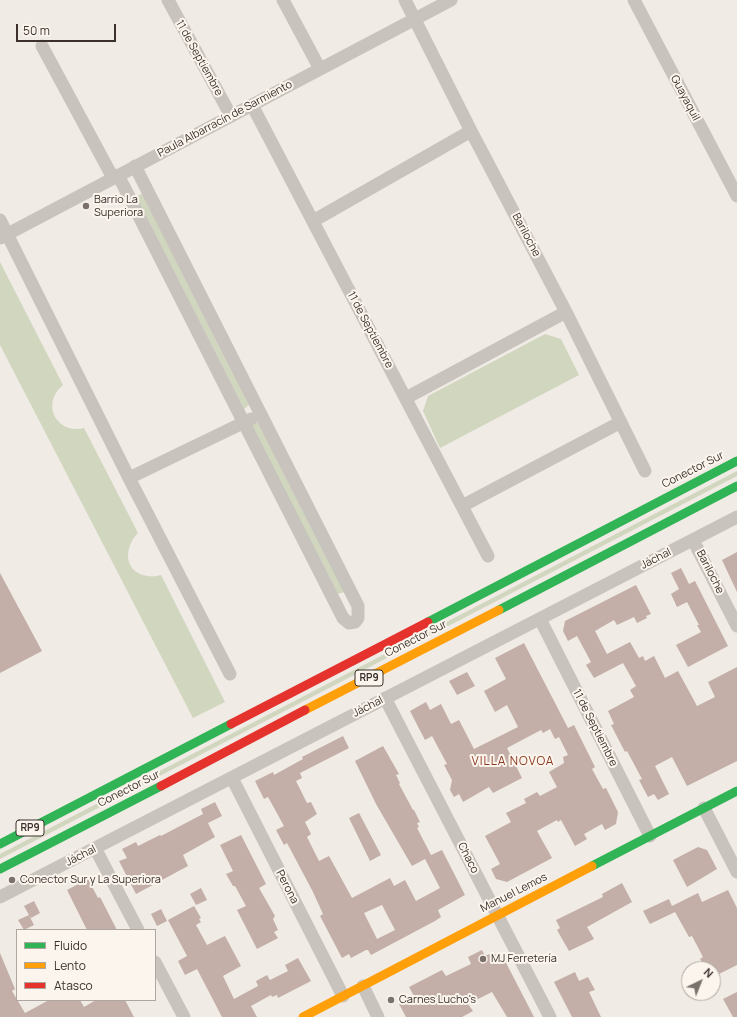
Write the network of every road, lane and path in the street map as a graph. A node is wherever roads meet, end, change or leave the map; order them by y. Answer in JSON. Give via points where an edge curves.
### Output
{"nodes":[{"id":1,"x":168,"y":0,"type":"edge"},
{"id":2,"x":283,"y":0,"type":"edge"},
{"id":3,"x":406,"y":0,"type":"edge"},
{"id":4,"x":451,"y":0,"type":"edge"},
{"id":5,"x":634,"y":0,"type":"edge"},
{"id":6,"x":415,"y":19,"type":"junction"},
{"id":7,"x":42,"y":46,"type":"dead end"},
{"id":8,"x":320,"y":69,"type":"junction"},
{"id":9,"x":252,"y":105,"type":"junction"},
{"id":10,"x":231,"y":116,"type":"junction"},
{"id":11,"x":471,"y":131,"type":"junction"},
{"id":12,"x":135,"y":166,"type":"junction"},
{"id":13,"x":116,"y":176,"type":"junction"},
{"id":14,"x":737,"y":196,"type":"edge"},
{"id":15,"x":0,"y":220,"type":"edge"},
{"id":16,"x":313,"y":221,"type":"junction"},
{"id":17,"x":4,"y":236,"type":"edge"},
{"id":18,"x":566,"y":312,"type":"junction"},
{"id":19,"x":406,"y":398,"type":"junction"},
{"id":20,"x":260,"y":414,"type":"junction"},
{"id":21,"x":244,"y":422,"type":"junction"},
{"id":22,"x":621,"y":422,"type":"junction"},
{"id":23,"x":737,"y":461,"type":"edge"},
{"id":24,"x":645,"y":471,"type":"dead end"},
{"id":25,"x":129,"y":478,"type":"junction"},
{"id":26,"x":737,"y":486,"type":"edge"},
{"id":27,"x":462,"y":506,"type":"junction"},
{"id":28,"x":737,"y":517,"type":"edge"},
{"id":29,"x":693,"y":540,"type":"junction"},
{"id":30,"x":488,"y":556,"type":"dead end"},
{"id":31,"x":540,"y":619,"type":"junction"},
{"id":32,"x":737,"y":626,"type":"edge"},
{"id":33,"x":230,"y":674,"type":"dead end"},
{"id":34,"x":385,"y":698,"type":"junction"},
{"id":35,"x":232,"y":778,"type":"junction"},
{"id":36,"x":737,"y":791,"type":"edge"},
{"id":37,"x":704,"y":808,"type":"junction"},
{"id":38,"x":650,"y":836,"type":"junction"},
{"id":39,"x":0,"y":844,"type":"edge"},
{"id":40,"x":95,"y":848,"type":"junction"},
{"id":41,"x":0,"y":869,"type":"edge"},
{"id":42,"x":737,"y":872,"type":"edge"},
{"id":43,"x":0,"y":898,"type":"edge"},
{"id":44,"x":497,"y":916,"type":"junction"},
{"id":45,"x":137,"y":929,"type":"edge"},
{"id":46,"x":156,"y":964,"type":"edge"},
{"id":47,"x":363,"y":986,"type":"junction"},
{"id":48,"x":343,"y":996,"type":"junction"},
{"id":49,"x":184,"y":1017,"type":"edge"},
{"id":50,"x":303,"y":1017,"type":"edge"},
{"id":51,"x":378,"y":1017,"type":"edge"},
{"id":52,"x":550,"y":1017,"type":"edge"}],
"edges":[{"from":1,"to":10,"type":"street","name":"11 de Septiembre"},
{"from":2,"to":8,"type":"street"},
{"from":3,"to":6,"type":"street","name":"Bariloche"},
{"from":4,"to":6,"type":"street","name":"Paula Albarracín de Sarmiento"},
{"from":5,"to":14,"type":"street","name":"Guayaquil"},
{"from":6,"to":8,"type":"street","name":"Paula Albarracín de Sarmiento"},
{"from":6,"to":11,"type":"street","name":"Bariloche"},
{"from":7,"to":13,"type":"street"},
{"from":8,"to":9,"type":"street","name":"Paula Albarracín de Sarmiento"},
{"from":9,"to":10,"type":"street","name":"Paula Albarracín de Sarmiento"},
{"from":9,"to":16,"type":"street","name":"11 de Septiembre"},
{"from":10,"to":12,"type":"street","name":"Paula Albarracín de Sarmiento"},
{"from":11,"to":16,"type":"street"},
{"from":11,"to":18,"type":"street","name":"Bariloche"},
{"from":12,"to":13,"type":"street","name":"Paula Albarracín de Sarmiento"},
{"from":12,"to":20,"type":"street"},
{"from":13,"to":17,"type":"street","name":"Paula Albarracín de Sarmiento"},
{"from":13,"to":21,"type":"street"},
{"from":15,"to":17,"type":"street"},
{"from":16,"to":19,"type":"street","name":"11 de Septiembre"},
{"from":17,"to":25,"type":"street"},
{"from":18,"to":19,"type":"street"},
{"from":18,"to":22,"type":"street","name":"Bariloche"},
{"from":19,"to":27,"type":"street","name":"11 de Septiembre"},
{"from":20,"to":21,"type":"street"},
{"from":20,"to":21,"type":"street","via":[[358,606],[358,618],[355,622],[349,623],[343,618]]},
{"from":21,"to":25,"type":"street"},
{"from":22,"to":24,"type":"street","name":"Bariloche"},
{"from":22,"to":27,"type":"street"},
{"from":23,"to":39,"type":"main road","name":"Conector Sur","number":"RP9"},
{"from":25,"to":33,"type":"street"},
{"from":26,"to":41,"type":"main road","name":"Conector Sur","number":"RP9"},
{"from":27,"to":30,"type":"street","name":"11 de Septiembre"},
{"from":28,"to":29,"type":"street","name":"Jáchal"},
{"from":29,"to":31,"type":"street","name":"Jáchal"},
{"from":29,"to":32,"type":"street","name":"Bariloche"},
{"from":31,"to":34,"type":"street","name":"Jáchal"},
{"from":31,"to":38,"type":"street","name":"11 de Septiembre"},
{"from":34,"to":35,"type":"street","name":"Jáchal"},
{"from":34,"to":44,"type":"street","name":"Chaco"},
{"from":35,"to":40,"type":"street","name":"Jáchal"},
{"from":35,"to":48,"type":"street","name":"Perona"},
{"from":36,"to":37,"type":"main road","name":"Manuel Lemos"},
{"from":37,"to":38,"type":"main road","name":"Manuel Lemos"},
{"from":37,"to":42,"type":"street"},
{"from":38,"to":44,"type":"main road","name":"Manuel Lemos"},
{"from":40,"to":43,"type":"street","name":"Jáchal"},
{"from":40,"to":45,"type":"street"},
{"from":44,"to":47,"type":"main road","name":"Manuel Lemos"},
{"from":44,"to":52,"type":"street","name":"Chaco"},
{"from":46,"to":49,"type":"street"},
{"from":47,"to":48,"type":"main road","name":"Manuel Lemos"},
{"from":47,"to":51,"type":"street"},
{"from":48,"to":50,"type":"main road","name":"Manuel Lemos"}]}
